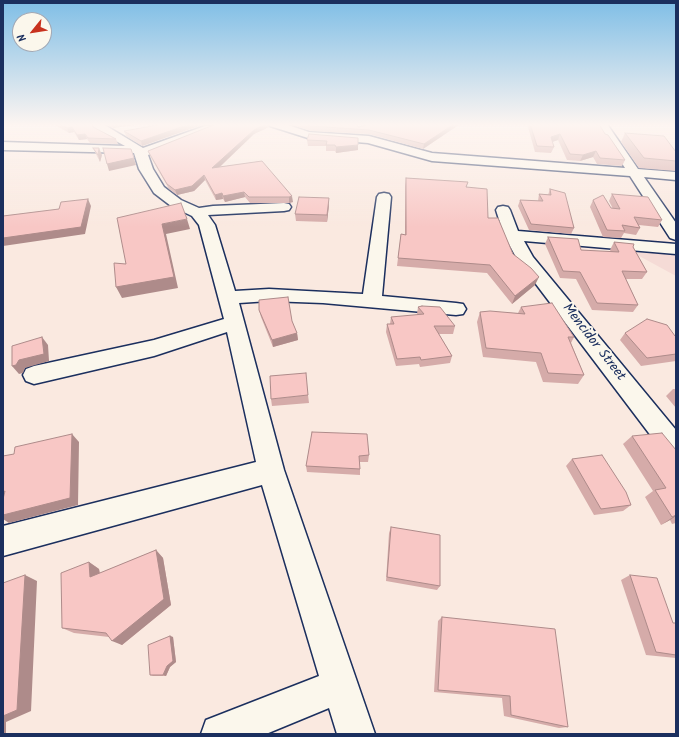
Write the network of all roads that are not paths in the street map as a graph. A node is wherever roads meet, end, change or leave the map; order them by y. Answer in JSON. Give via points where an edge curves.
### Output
{"nodes":[{"id":1,"x":138,"y":158,"type":"edge"},
{"id":2,"x":457,"y":158,"type":"edge"},
{"id":3,"x":624,"y":158,"type":"edge"},
{"id":4,"x":634,"y":173,"type":"junction"},
{"id":5,"x":676,"y":176,"type":"edge"},
{"id":6,"x":384,"y":197,"type":"dead end"},
{"id":7,"x":284,"y":207,"type":"dead end"},
{"id":8,"x":503,"y":210,"type":"dead end"},
{"id":9,"x":197,"y":213,"type":"junction"},
{"id":10,"x":512,"y":235,"type":"junction"},
{"id":11,"x":676,"y":235,"type":"edge"},
{"id":12,"x":676,"y":249,"type":"edge"},
{"id":13,"x":228,"y":297,"type":"junction"},
{"id":14,"x":372,"y":301,"type":"junction"},
{"id":15,"x":456,"y":309,"type":"dead end"},
{"id":16,"x":234,"y":322,"type":"junction"},
{"id":17,"x":34,"y":375,"type":"dead end"},
{"id":18,"x":672,"y":438,"type":"edge"},
{"id":19,"x":271,"y":470,"type":"junction"},
{"id":20,"x":3,"y":541,"type":"edge"},
{"id":21,"x":341,"y":686,"type":"junction"},
{"id":22,"x":220,"y":734,"type":"edge"},
{"id":23,"x":356,"y":734,"type":"edge"}],
"edges":[{"from":1,"to":9,"type":"street","via":[[159,190],[176,203]]},
{"from":2,"to":4,"type":"street"},
{"from":3,"to":4,"type":"street"},
{"from":4,"to":5,"type":"street"},
{"from":4,"to":11,"type":"street"},
{"from":6,"to":14,"type":"street"},
{"from":7,"to":9,"type":"street"},
{"from":8,"to":10,"type":"street","name":"Mencidor Street"},
{"from":9,"to":13,"type":"street","via":[[203,219],[211,236]]},
{"from":10,"to":12,"type":"street"},
{"from":10,"to":18,"type":"street","name":"Mencidor Street","via":[[526,259]]},
{"from":13,"to":14,"type":"street","via":[[269,295]]},
{"from":13,"to":16,"type":"street"},
{"from":14,"to":15,"type":"street"},
{"from":16,"to":17,"type":"street","via":[[154,348]]},
{"from":16,"to":19,"type":"street"},
{"from":19,"to":20,"type":"street"},
{"from":19,"to":21,"type":"street"},
{"from":21,"to":22,"type":"street"},
{"from":21,"to":23,"type":"street"}]}
